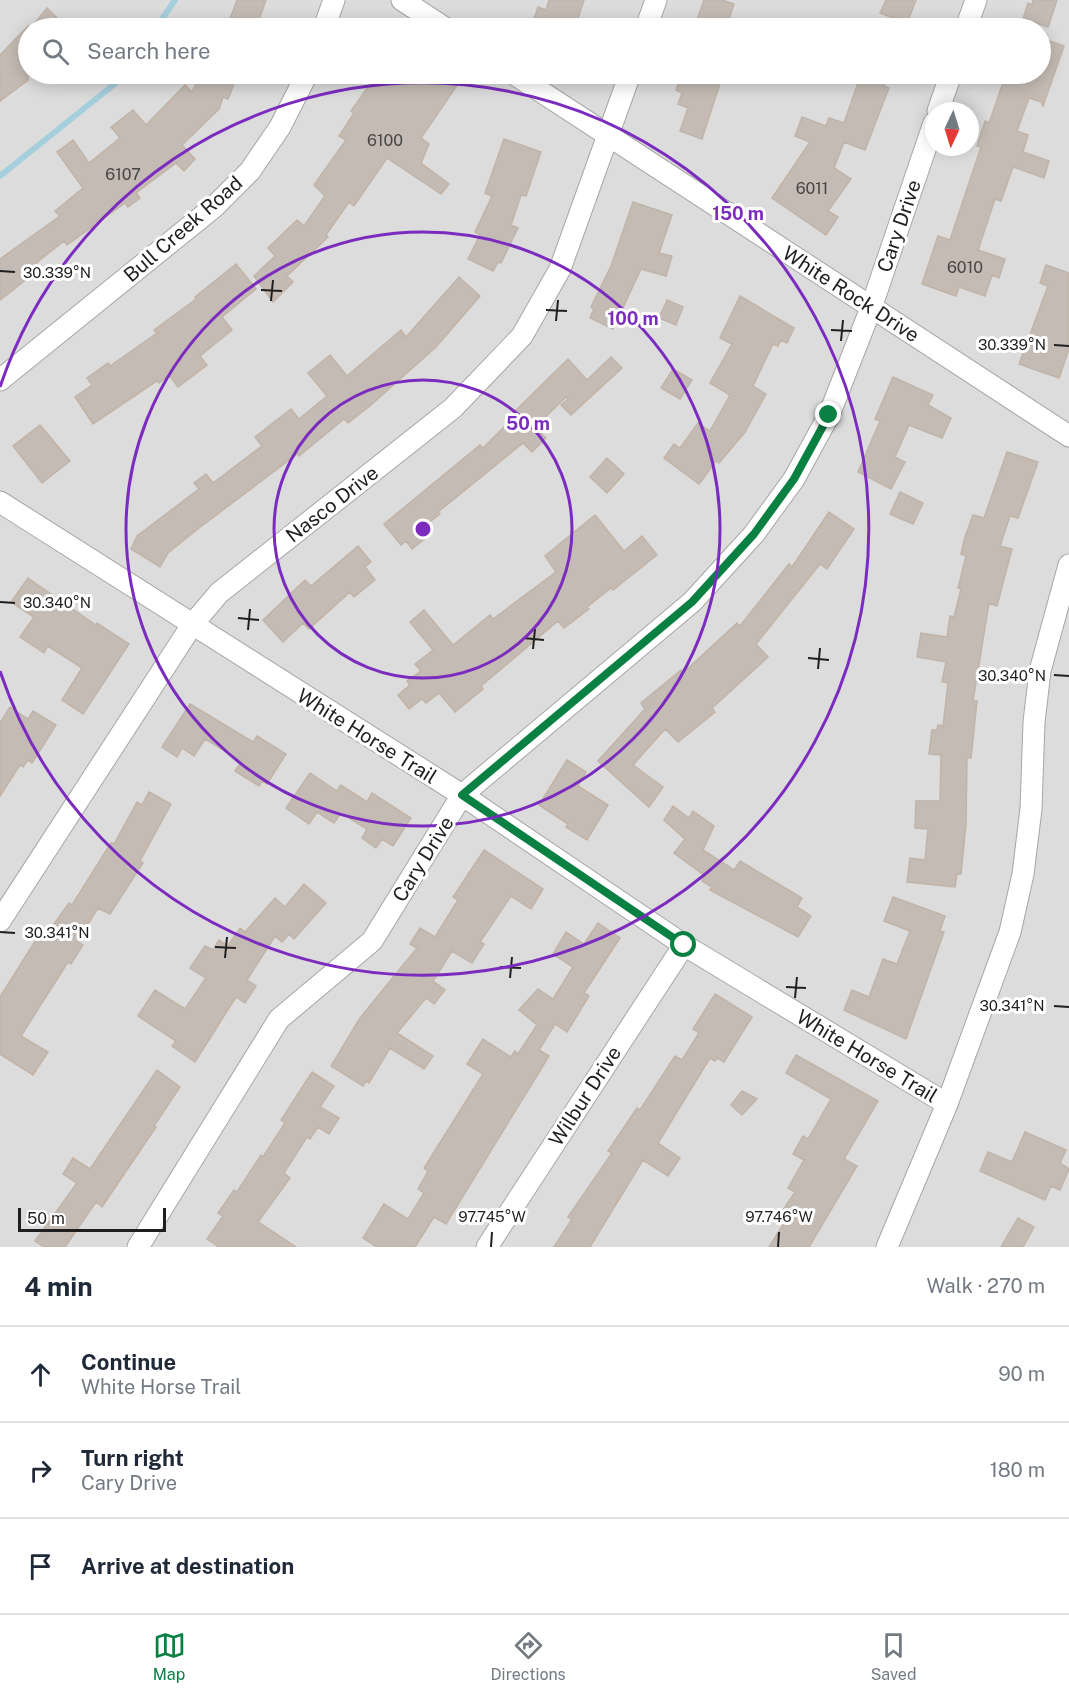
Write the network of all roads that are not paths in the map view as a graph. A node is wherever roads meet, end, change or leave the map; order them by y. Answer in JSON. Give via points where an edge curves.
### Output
{"nodes":[{"id":1,"x":334,"y":0,"type":"edge"},
{"id":2,"x":402,"y":0,"type":"edge"},
{"id":3,"x":656,"y":0,"type":"edge"},
{"id":4,"x":976,"y":0,"type":"edge"},
{"id":5,"x":328,"y":18,"type":"edge"},
{"id":6,"x":430,"y":18,"type":"edge"},
{"id":7,"x":650,"y":18,"type":"edge"},
{"id":8,"x":970,"y":18,"type":"edge"},
{"id":9,"x":302,"y":84,"type":"edge"},
{"id":10,"x":529,"y":84,"type":"edge"},
{"id":11,"x":626,"y":84,"type":"edge"},
{"id":12,"x":947,"y":84,"type":"edge"},
{"id":13,"x":941,"y":102,"type":"edge"},
{"id":14,"x":608,"y":136,"type":"junction"},
{"id":15,"x":925,"y":149,"type":"edge"},
{"id":16,"x":871,"y":308,"type":"junction"},
{"id":17,"x":0,"y":380,"type":"edge"},
{"id":18,"x":1069,"y":436,"type":"edge"},
{"id":19,"x":0,"y":502,"type":"edge"},
{"id":20,"x":1069,"y":565,"type":"edge"},
{"id":21,"x":192,"y":625,"type":"junction"},
{"id":22,"x":462,"y":795,"type":"junction"},
{"id":23,"x":0,"y":921,"type":"edge"},
{"id":24,"x":684,"y":945,"type":"junction"},
{"id":25,"x":947,"y":1104,"type":"junction"},
{"id":26,"x":138,"y":1247,"type":"edge"},
{"id":27,"x":487,"y":1247,"type":"edge"},
{"id":28,"x":888,"y":1247,"type":"edge"}],
"edges":[{"from":1,"to":5,"type":"street"},
{"from":2,"to":6,"type":"street"},
{"from":3,"to":7,"type":"street"},
{"from":4,"to":8,"type":"street"},
{"from":9,"to":17,"type":"street","name":"Bull Creek Road","via":[[280,127],[250,171],[229,193]]},
{"from":10,"to":14,"type":"street","name":"White Rock Drive"},
{"from":11,"to":14,"type":"street","name":"Nasco Drive"},
{"from":12,"to":13,"type":"street"},
{"from":14,"to":16,"type":"street","name":"White Rock Drive"},
{"from":14,"to":21,"type":"street","name":"Nasco Drive","via":[[560,269],[522,336],[453,408],[219,592]]},
{"from":15,"to":16,"type":"street","name":"Cary Drive"},
{"from":16,"to":18,"type":"street","name":"White Rock Drive"},
{"from":16,"to":22,"type":"street","name":"Cary Drive","via":[[829,415],[794,479],[754,534],[692,602]]},
{"from":19,"to":21,"type":"street","name":"White Horse Trail"},
{"from":20,"to":25,"type":"street","via":[[1040,671],[1023,874],[1006,943]]},
{"from":21,"to":22,"type":"street","name":"White Horse Trail"},
{"from":21,"to":23,"type":"street","name":"Nasco Drive"},
{"from":22,"to":24,"type":"street","name":"White Horse Trail"},
{"from":22,"to":26,"type":"street","name":"Cary Drive","via":[[372,941],[279,1019]]},
{"from":24,"to":25,"type":"street","name":"White Horse Trail"},
{"from":24,"to":27,"type":"street","name":"Wilbur Drive"},
{"from":25,"to":28,"type":"street"}]}
